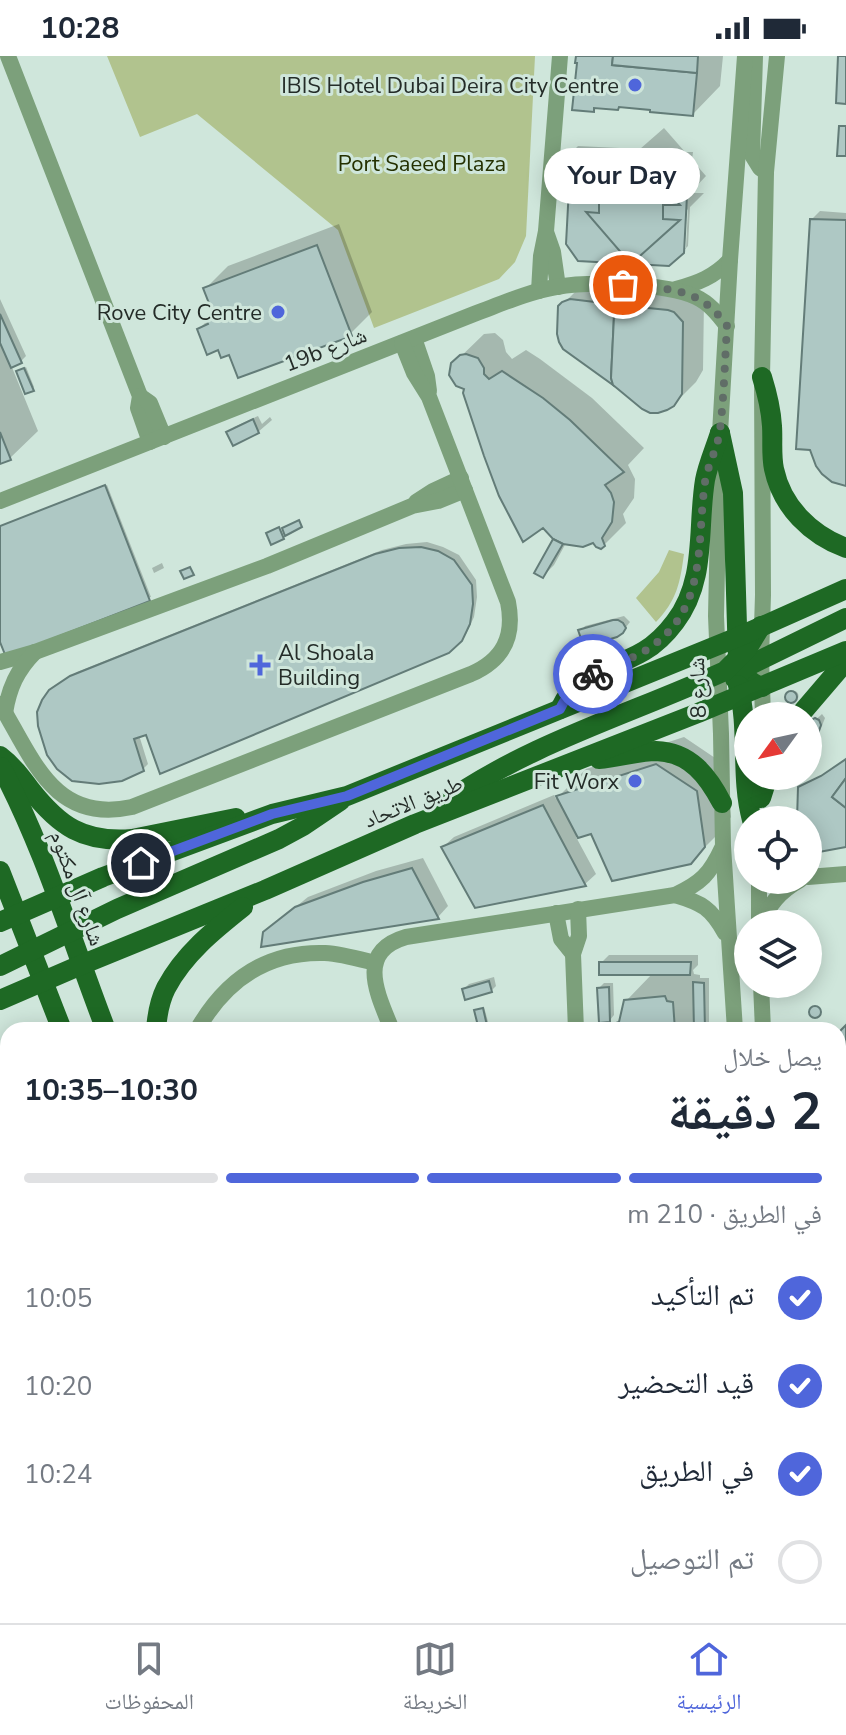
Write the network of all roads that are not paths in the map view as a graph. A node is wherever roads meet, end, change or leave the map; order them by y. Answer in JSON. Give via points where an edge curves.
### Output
{"nodes":[{"id":1,"x":8,"y":56,"type":"edge"},
{"id":2,"x":560,"y":56,"type":"edge"},
{"id":3,"x":745,"y":56,"type":"edge"},
{"id":4,"x":755,"y":56,"type":"edge"},
{"id":5,"x":777,"y":56,"type":"edge"},
{"id":6,"x":766,"y":172,"type":"junction"},
{"id":7,"x":546,"y":231,"type":"junction"},
{"id":8,"x":730,"y":260,"type":"junction"},
{"id":9,"x":558,"y":287,"type":"junction"},
{"id":10,"x":676,"y":289,"type":"junction"},
{"id":11,"x":539,"y":291,"type":"junction"},
{"id":12,"x":727,"y":326,"type":"junction"},
{"id":13,"x":408,"y":341,"type":"junction"},
{"id":14,"x":762,"y":377,"type":"junction"},
{"id":15,"x":720,"y":433,"type":"junction"},
{"id":16,"x":157,"y":439,"type":"junction"},
{"id":17,"x":463,"y":484,"type":"junction"},
{"id":18,"x":0,"y":501,"type":"edge"},
{"id":19,"x":846,"y":548,"type":"edge"},
{"id":20,"x":846,"y":589,"type":"edge"},
{"id":21,"x":846,"y":618,"type":"edge"},
{"id":22,"x":761,"y":626,"type":"junction"},
{"id":23,"x":738,"y":637,"type":"junction"},
{"id":24,"x":718,"y":645,"type":"junction"},
{"id":25,"x":846,"y":651,"type":"edge"},
{"id":26,"x":35,"y":652,"type":"junction"},
{"id":27,"x":761,"y":658,"type":"junction"},
{"id":28,"x":846,"y":661,"type":"edge"},
{"id":29,"x":0,"y":662,"type":"edge"},
{"id":30,"x":734,"y":674,"type":"junction"},
{"id":31,"x":762,"y":687,"type":"junction"},
{"id":32,"x":763,"y":702,"type":"edge"},
{"id":33,"x":811,"y":702,"type":"edge"},
{"id":34,"x":720,"y":703,"type":"junction"},
{"id":35,"x":3,"y":708,"type":"edge"},
{"id":36,"x":560,"y":709,"type":"junction"},
{"id":37,"x":0,"y":756,"type":"edge"},
{"id":38,"x":579,"y":759,"type":"junction"},
{"id":39,"x":0,"y":765,"type":"edge"},
{"id":40,"x":761,"y":790,"type":"edge"},
{"id":41,"x":764,"y":790,"type":"edge"},
{"id":42,"x":347,"y":796,"type":"junction"},
{"id":43,"x":761,"y":798,"type":"junction"},
{"id":44,"x":722,"y":803,"type":"junction"},
{"id":45,"x":749,"y":806,"type":"edge"},
{"id":46,"x":761,"y":806,"type":"edge"},
{"id":47,"x":272,"y":814,"type":"junction"},
{"id":48,"x":415,"y":824,"type":"junction"},
{"id":49,"x":723,"y":846,"type":"junction"},
{"id":50,"x":0,"y":871,"type":"edge"},
{"id":51,"x":846,"y":874,"type":"edge"},
{"id":52,"x":822,"y":876,"type":"edge"},
{"id":53,"x":265,"y":890,"type":"junction"},
{"id":54,"x":780,"y":894,"type":"edge"},
{"id":55,"x":675,"y":895,"type":"junction"},
{"id":56,"x":56,"y":897,"type":"junction"},
{"id":57,"x":578,"y":909,"type":"junction"},
{"id":58,"x":768,"y":910,"type":"edge"},
{"id":59,"x":556,"y":913,"type":"junction"},
{"id":60,"x":9,"y":918,"type":"edge"},
{"id":61,"x":69,"y":933,"type":"junction"},
{"id":62,"x":728,"y":938,"type":"junction"},
{"id":63,"x":31,"y":951,"type":"junction"},
{"id":64,"x":573,"y":954,"type":"junction"},
{"id":65,"x":375,"y":963,"type":"junction"},
{"id":66,"x":81,"y":965,"type":"junction"},
{"id":67,"x":0,"y":966,"type":"edge"},
{"id":68,"x":44,"y":983,"type":"junction"},
{"id":69,"x":762,"y":998,"type":"edge"},
{"id":70,"x":0,"y":1000,"type":"edge"},
{"id":71,"x":59,"y":1022,"type":"edge"},
{"id":72,"x":103,"y":1022,"type":"edge"},
{"id":73,"x":158,"y":1022,"type":"edge"},
{"id":74,"x":202,"y":1022,"type":"edge"},
{"id":75,"x":389,"y":1022,"type":"edge"},
{"id":76,"x":576,"y":1022,"type":"edge"},
{"id":77,"x":734,"y":1022,"type":"edge"},
{"id":78,"x":763,"y":1022,"type":"edge"}],
"edges":[{"from":1,"to":16,"type":"street","via":[[140,396],[138,408]]},
{"from":2,"to":7,"type":"street"},
{"from":3,"to":8,"type":"street","name":"شارع 8"},
{"from":4,"to":6,"type":"street","via":[[752,155]]},
{"from":5,"to":6,"type":"street"},
{"from":6,"to":14,"type":"street"},
{"from":7,"to":9,"type":"street"},
{"from":7,"to":11,"type":"street"},
{"from":8,"to":10,"type":"street","name":"19b شارع","via":[[700,283]]},
{"from":8,"to":12,"type":"street","name":"شارع 8"},
{"from":9,"to":10,"type":"street","name":"19b شارع"},
{"from":9,"to":11,"type":"street","name":"19b شارع"},
{"from":10,"to":12,"type":"street","name":"19b شارع","via":[[698,297]]},
{"from":11,"to":13,"type":"street","name":"19b شارع"},
{"from":12,"to":15,"type":"street","name":"شارع 8"},
{"from":13,"to":16,"type":"street","name":"19b شارع"},
{"from":13,"to":17,"type":"street","via":[[414,373],[429,397]]},
{"from":14,"to":19,"type":"main road","via":[[780,488],[802,521]]},
{"from":14,"to":22,"type":"street"},
{"from":15,"to":23,"type":"main road","via":[[733,493]]},
{"from":15,"to":24,"type":"street","name":"شارع 8"},
{"from":15,"to":36,"type":"main road","via":[[705,479],[695,581],[677,621],[645,651],[582,679]]},
{"from":16,"to":18,"type":"street","name":"19b شارع"},
{"from":17,"to":26,"type":"street","via":[[438,501],[412,506]]},
{"from":17,"to":35,"type":"street","via":[[511,618],[503,648],[484,669],[116,810],[83,807],[55,790]]},
{"from":20,"to":22,"type":"main road","name":"طريق الاتحاد"},
{"from":21,"to":27,"type":"main road"},
{"from":22,"to":23,"type":"main road","name":"طريق الاتحاد"},
{"from":22,"to":27,"type":"street"},
{"from":22,"to":30,"type":"main road"},
{"from":23,"to":24,"type":"main road","name":"طريق الاتحاد"},
{"from":23,"to":30,"type":"main road"},
{"from":24,"to":30,"type":"main road"},
{"from":24,"to":36,"type":"main road","name":"طريق الاتحاد"},
{"from":25,"to":31,"type":"main road","name":"طريق الاتحاد"},
{"from":26,"to":29,"type":"street"},
{"from":26,"to":35,"type":"street","via":[[13,681]]},
{"from":27,"to":30,"type":"main road"},
{"from":27,"to":31,"type":"street"},
{"from":28,"to":33,"type":"main road"},
{"from":30,"to":31,"type":"main road","name":"طريق الاتحاد"},
{"from":30,"to":34,"type":"main road","name":"طريق الاتحاد"},
{"from":30,"to":45,"type":"main road","via":[[743,713]]},
{"from":30,"to":48,"type":"main road","via":[[547,747]]},
{"from":31,"to":32,"type":"street"},
{"from":34,"to":38,"type":"main road","name":"طريق الاتحاد"},
{"from":34,"to":44,"type":"street","name":"شارع 8"},
{"from":36,"to":42,"type":"main road","name":"طريق الاتحاد"},
{"from":37,"to":47,"type":"main road","via":[[54,817],[97,839],[132,839]]},
{"from":38,"to":44,"type":"main road","via":[[655,751],[683,757],[696,765]]},
{"from":38,"to":48,"type":"main road","name":"طريق الاتحاد"},
{"from":39,"to":56,"type":"main road","name":"شارع آل مكتوم"},
{"from":40,"to":43,"type":"street"},
{"from":41,"to":43,"type":"main road"},
{"from":42,"to":47,"type":"main road","name":"طريق الاتحاد"},
{"from":42,"to":61,"type":"main road","via":[[279,839]]},
{"from":43,"to":46,"type":"street"},
{"from":44,"to":49,"type":"street","name":"شارع 8"},
{"from":47,"to":56,"type":"main road","name":"طريق الاتحاد"},
{"from":48,"to":53,"type":"main road","name":"طريق الاتحاد"},
{"from":49,"to":55,"type":"street","via":[[709,873]]},
{"from":49,"to":62,"type":"street","name":"شارع 8"},
{"from":50,"to":60,"type":"main road"},
{"from":51,"to":52,"type":"street"},
{"from":53,"to":66,"type":"main road","name":"طريق الاتحاد"},
{"from":53,"to":73,"type":"main road","via":[[208,935],[185,961],[165,990]]},
{"from":54,"to":58,"type":"street"},
{"from":55,"to":57,"type":"street"},
{"from":55,"to":62,"type":"street","via":[[707,907]]},
{"from":56,"to":60,"type":"main road","name":"طريق الاتحاد"},
{"from":56,"to":61,"type":"main road","name":"شارع آل مكتوم"},
{"from":57,"to":59,"type":"street"},
{"from":57,"to":64,"type":"street"},
{"from":59,"to":64,"type":"street","via":[[561,939]]},
{"from":59,"to":65,"type":"street","via":[[406,937],[387,946]]},
{"from":60,"to":63,"type":"main road"},
{"from":61,"to":63,"type":"main road"},
{"from":61,"to":66,"type":"main road","name":"شارع آل مكتوم"},
{"from":62,"to":77,"type":"street","name":"شارع 8"},
{"from":63,"to":67,"type":"main road"},
{"from":63,"to":68,"type":"main road"},
{"from":64,"to":76,"type":"street"},
{"from":65,"to":74,"type":"street","via":[[326,953],[274,960],[228,987]]},
{"from":65,"to":75,"type":"street","via":[[375,984]]},
{"from":66,"to":68,"type":"main road","name":"طريق الاتحاد"},
{"from":66,"to":72,"type":"main road","name":"شارع آل مكتوم"},
{"from":68,"to":70,"type":"main road","name":"طريق الاتحاد"},
{"from":68,"to":71,"type":"main road"},
{"from":69,"to":78,"type":"street"}]}
